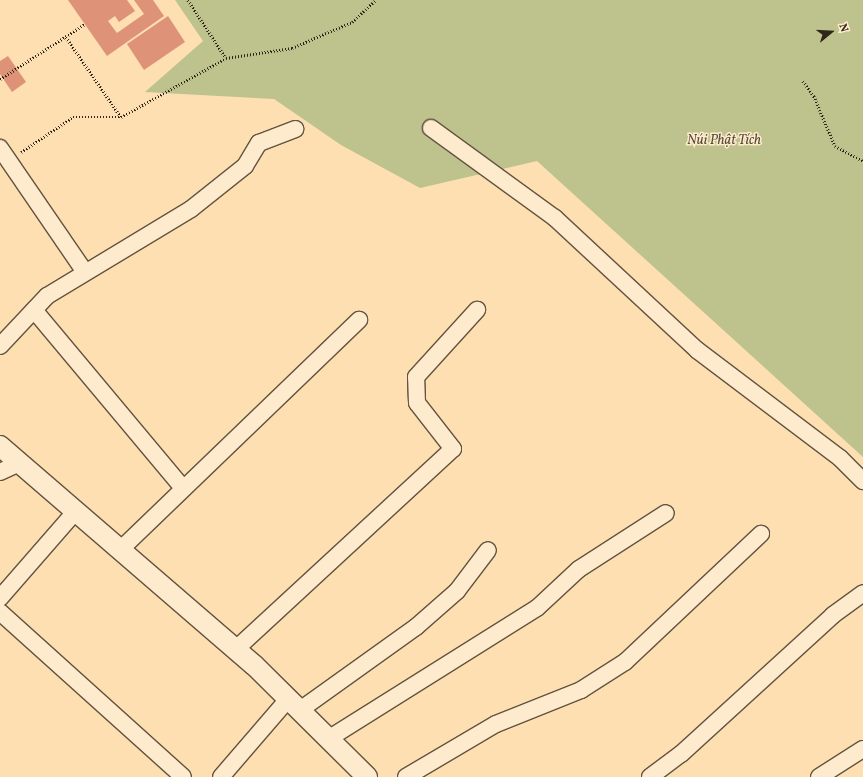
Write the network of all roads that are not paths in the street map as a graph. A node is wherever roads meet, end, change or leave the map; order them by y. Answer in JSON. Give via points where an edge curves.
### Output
{"nodes":[{"id":1,"x":431,"y":128,"type":"dead end"},
{"id":2,"x":296,"y":129,"type":"dead end"},
{"id":3,"x":4,"y":155,"type":"edge"},
{"id":4,"x":85,"y":272,"type":"junction"},
{"id":5,"x":34,"y":310,"type":"junction"},
{"id":6,"x":477,"y":310,"type":"dead end"},
{"id":7,"x":359,"y":320,"type":"dead end"},
{"id":8,"x":0,"y":346,"type":"edge"},
{"id":9,"x":0,"y":446,"type":"edge"},
{"id":10,"x":19,"y":463,"type":"junction"},
{"id":11,"x":0,"y":472,"type":"edge"},
{"id":12,"x":863,"y":481,"type":"edge"},
{"id":13,"x":182,"y":487,"type":"junction"},
{"id":14,"x":76,"y":511,"type":"junction"},
{"id":15,"x":666,"y":513,"type":"dead end"},
{"id":16,"x":761,"y":534,"type":"dead end"},
{"id":17,"x":120,"y":550,"type":"junction"},
{"id":18,"x":488,"y":550,"type":"dead end"},
{"id":19,"x":863,"y":593,"type":"edge"},
{"id":20,"x":0,"y":598,"type":"edge"},
{"id":21,"x":0,"y":612,"type":"edge"},
{"id":22,"x":236,"y":650,"type":"junction"},
{"id":23,"x":294,"y":704,"type":"junction"},
{"id":24,"x":328,"y":739,"type":"junction"},
{"id":25,"x":863,"y":749,"type":"edge"},
{"id":26,"x":183,"y":777,"type":"edge"},
{"id":27,"x":221,"y":777,"type":"edge"},
{"id":28,"x":367,"y":777,"type":"edge"},
{"id":29,"x":406,"y":777,"type":"edge"},
{"id":30,"x":650,"y":777,"type":"edge"},
{"id":31,"x":819,"y":777,"type":"edge"}],
"edges":[{"from":1,"to":12,"type":"street","via":[[555,218],[697,350],[840,458]]},
{"from":2,"to":4,"type":"street","via":[[259,143],[245,166],[191,209]]},
{"from":3,"to":4,"type":"street"},
{"from":4,"to":5,"type":"street","via":[[47,296]]},
{"from":5,"to":8,"type":"street"},
{"from":5,"to":13,"type":"street"},
{"from":6,"to":22,"type":"street","via":[[416,377],[417,403],[453,449]]},
{"from":7,"to":13,"type":"street"},
{"from":9,"to":10,"type":"street"},
{"from":10,"to":11,"type":"street"},
{"from":10,"to":14,"type":"street"},
{"from":13,"to":17,"type":"street"},
{"from":14,"to":17,"type":"street"},
{"from":14,"to":20,"type":"street"},
{"from":15,"to":24,"type":"street","via":[[579,569],[537,608]]},
{"from":16,"to":29,"type":"street","via":[[625,662],[581,690],[496,724]]},
{"from":17,"to":22,"type":"street"},
{"from":18,"to":23,"type":"street","via":[[457,591],[416,627]]},
{"from":19,"to":30,"type":"street","via":[[833,615],[681,754]]},
{"from":21,"to":26,"type":"street"},
{"from":22,"to":23,"type":"street"},
{"from":23,"to":24,"type":"street"},
{"from":23,"to":27,"type":"street"},
{"from":24,"to":28,"type":"street"},
{"from":25,"to":31,"type":"street"}]}
